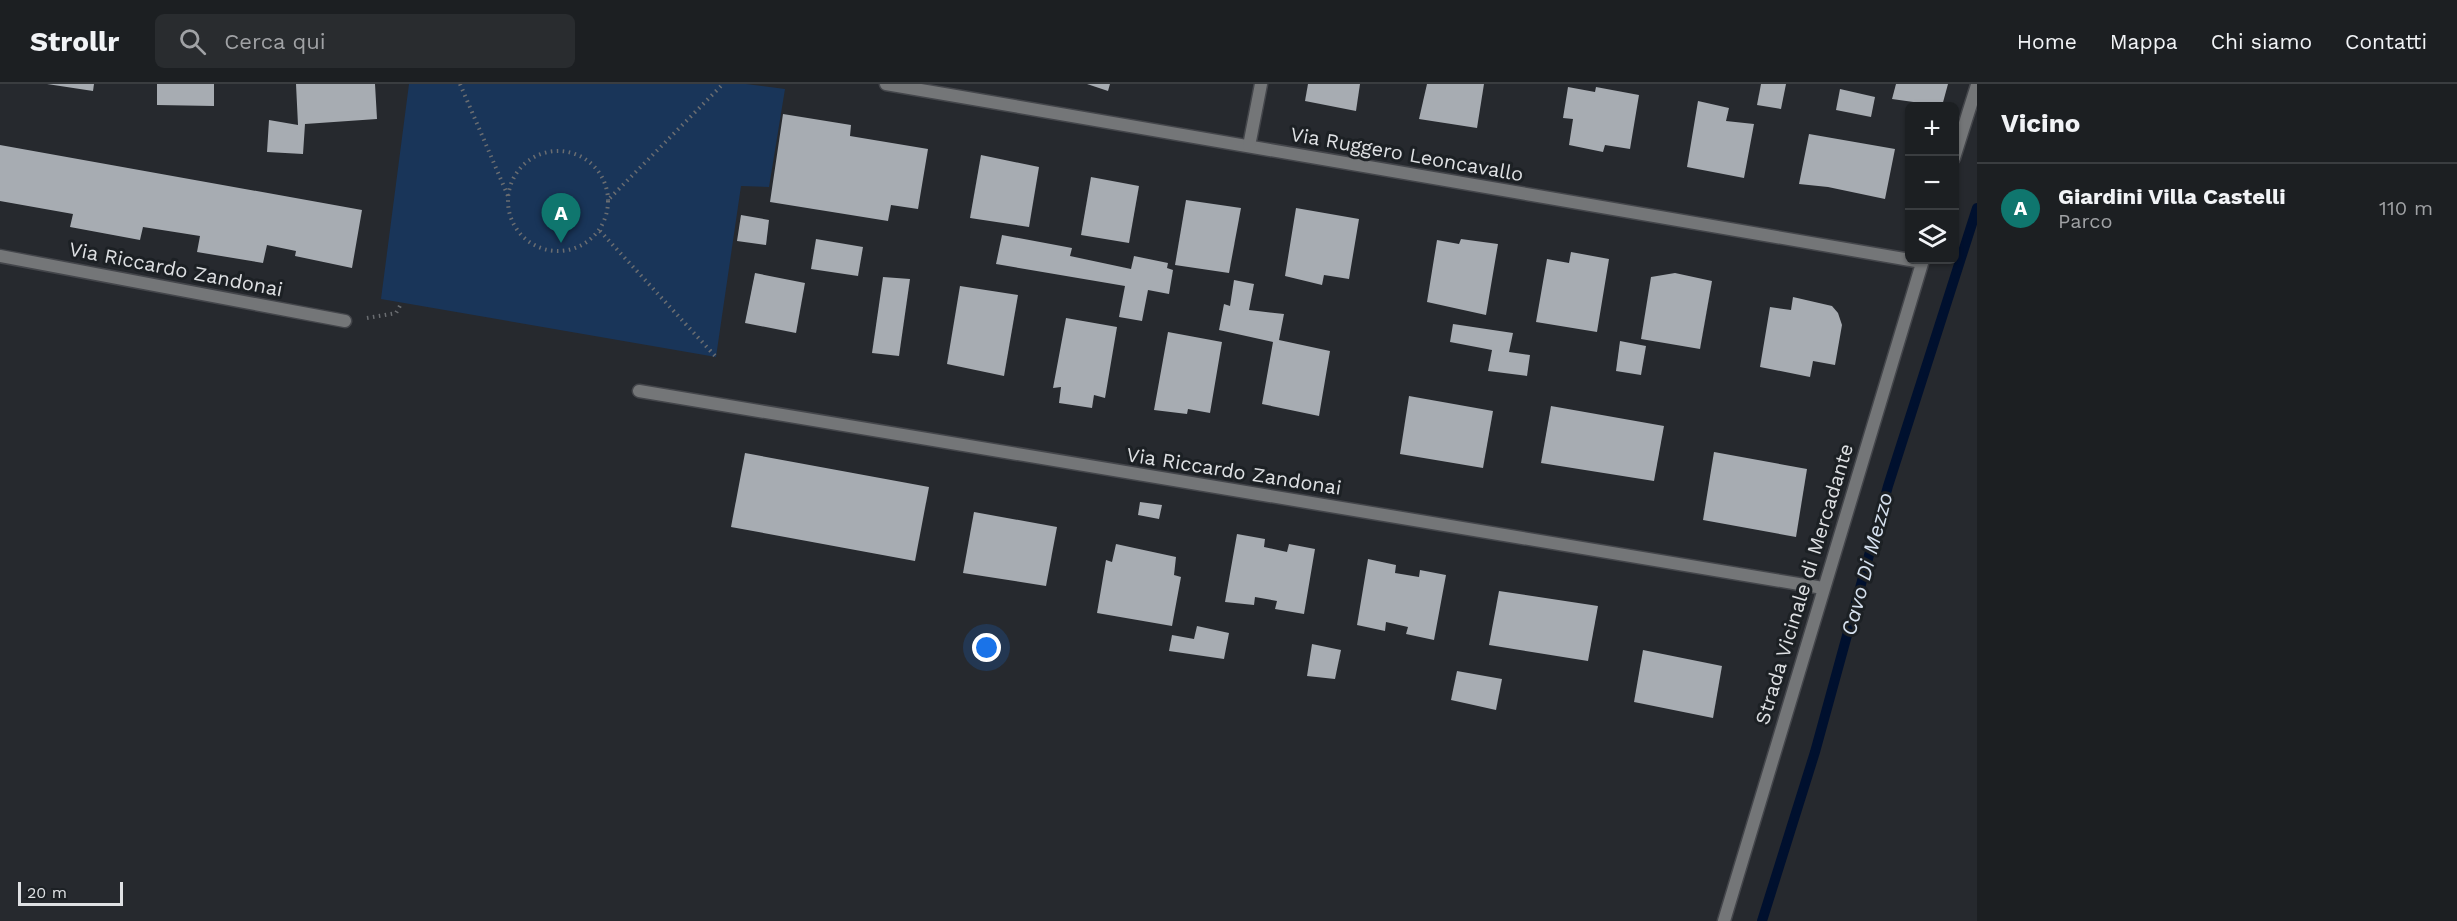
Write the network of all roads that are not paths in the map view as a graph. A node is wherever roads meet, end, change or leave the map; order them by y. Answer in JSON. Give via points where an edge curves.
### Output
{"nodes":[{"id":1,"x":886,"y":84,"type":"edge"},
{"id":2,"x":1261,"y":84,"type":"edge"},
{"id":3,"x":1977,"y":85,"type":"edge"},
{"id":4,"x":1249,"y":146,"type":"junction"},
{"id":5,"x":1955,"y":156,"type":"edge"},
{"id":6,"x":0,"y":256,"type":"edge"},
{"id":7,"x":1905,"y":258,"type":"edge"},
{"id":8,"x":1921,"y":264,"type":"edge"},
{"id":9,"x":345,"y":321,"type":"road end"},
{"id":10,"x":639,"y":392,"type":"dead end"},
{"id":11,"x":1823,"y":588,"type":"junction"},
{"id":12,"x":1724,"y":921,"type":"edge"}],
"edges":[{"from":1,"to":4,"type":"street","name":"Via Ruggero Leoncavallo"},
{"from":2,"to":4,"type":"street"},
{"from":3,"to":5,"type":"street"},
{"from":4,"to":7,"type":"street","name":"Via Ruggero Leoncavallo"},
{"from":6,"to":9,"type":"street","name":"Via Riccardo Zandonai"},
{"from":8,"to":11,"type":"street","name":"Strada Vicinale di Mercadante"},
{"from":10,"to":11,"type":"street","name":"Via Riccardo Zandonai"},
{"from":11,"to":12,"type":"street","name":"Strada Vicinale di Mercadante"}]}
